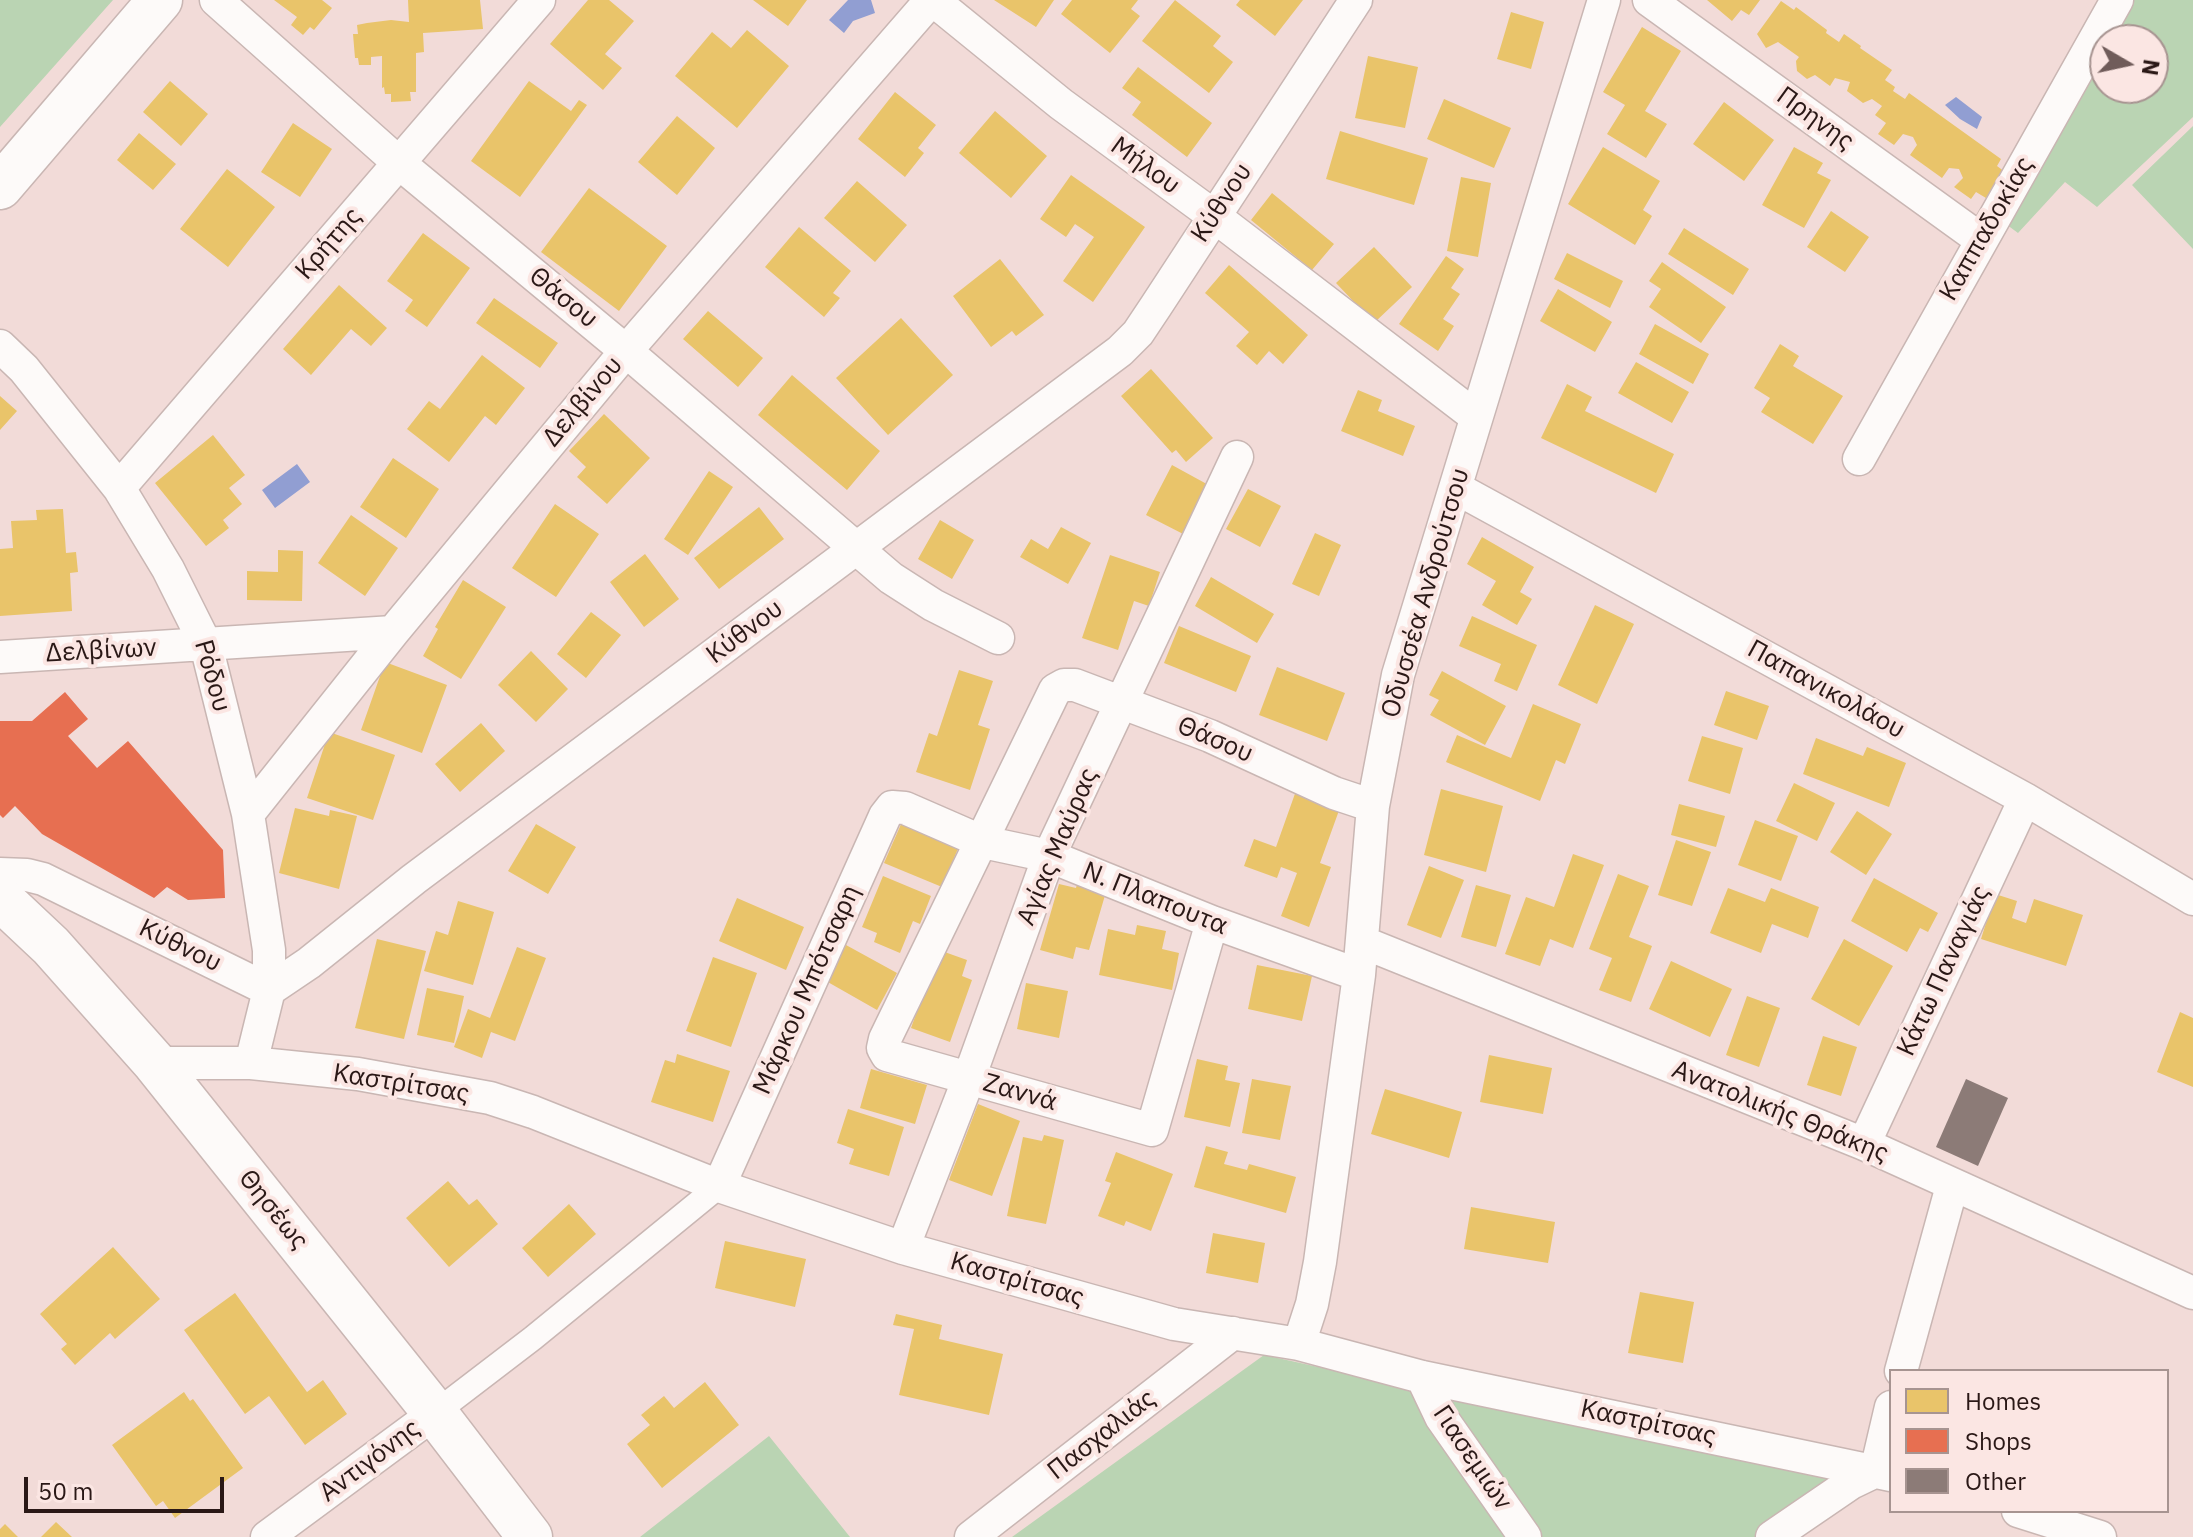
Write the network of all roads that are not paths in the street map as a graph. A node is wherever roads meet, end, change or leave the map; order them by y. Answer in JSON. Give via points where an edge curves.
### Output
{"nodes":[{"id":1,"x":127,"y":0,"type":"edge"},
{"id":2,"x":160,"y":0,"type":"edge"},
{"id":3,"x":216,"y":0,"type":"edge"},
{"id":4,"x":539,"y":0,"type":"edge"},
{"id":5,"x":932,"y":0,"type":"edge"},
{"id":6,"x":1356,"y":0,"type":"edge"},
{"id":7,"x":1649,"y":0,"type":"edge"},
{"id":8,"x":2117,"y":0,"type":"edge"},
{"id":9,"x":1593,"y":3,"type":"edge"},
{"id":10,"x":0,"y":148,"type":"edge"},
{"id":11,"x":399,"y":163,"type":"junction"},
{"id":12,"x":0,"y":187,"type":"edge"},
{"id":13,"x":1214,"y":216,"type":"junction"},
{"id":14,"x":1980,"y":239,"type":"junction"},
{"id":15,"x":0,"y":346,"type":"edge"},
{"id":16,"x":626,"y":351,"type":"junction"},
{"id":17,"x":1475,"y":416,"type":"junction"},
{"id":18,"x":1237,"y":457,"type":"dead end"},
{"id":19,"x":1859,"y":459,"type":"dead end"},
{"id":20,"x":119,"y":488,"type":"junction"},
{"id":21,"x":1456,"y":488,"type":"junction"},
{"id":22,"x":856,"y":548,"type":"junction"},
{"id":23,"x":393,"y":632,"type":"junction"},
{"id":24,"x":998,"y":638,"type":"dead end"},
{"id":25,"x":206,"y":645,"type":"junction"},
{"id":26,"x":0,"y":657,"type":"edge"},
{"id":27,"x":1123,"y":704,"type":"junction"},
{"id":28,"x":2025,"y":799,"type":"junction"},
{"id":29,"x":1373,"y":806,"type":"junction"},
{"id":30,"x":905,"y":808,"type":"joint"},
{"id":31,"x":248,"y":814,"type":"junction"},
{"id":32,"x":983,"y":842,"type":"junction"},
{"id":33,"x":1049,"y":856,"type":"junction"},
{"id":34,"x":0,"y":874,"type":"edge"},
{"id":35,"x":0,"y":898,"type":"edge"},
{"id":36,"x":2193,"y":899,"type":"edge"},
{"id":37,"x":1212,"y":922,"type":"junction"},
{"id":38,"x":1362,"y":942,"type":"junction"},
{"id":39,"x":1359,"y":975,"type":"junction"},
{"id":40,"x":269,"y":990,"type":"junction"},
{"id":41,"x":155,"y":1063,"type":"junction"},
{"id":42,"x":251,"y":1063,"type":"junction"},
{"id":43,"x":969,"y":1078,"type":"junction"},
{"id":44,"x":1864,"y":1144,"type":"junction"},
{"id":45,"x":719,"y":1186,"type":"junction"},
{"id":46,"x":1952,"y":1186,"type":"junction"},
{"id":47,"x":903,"y":1248,"type":"junction"},
{"id":48,"x":2193,"y":1293,"type":"edge"},
{"id":49,"x":1233,"y":1333,"type":"junction"},
{"id":50,"x":1299,"y":1344,"type":"junction"},
{"id":51,"x":1902,"y":1369,"type":"edge"},
{"id":52,"x":1422,"y":1377,"type":"junction"},
{"id":53,"x":435,"y":1413,"type":"junction"},
{"id":54,"x":1889,"y":1424,"type":"edge"},
{"id":55,"x":1883,"y":1473,"type":"edge"},
{"id":56,"x":2024,"y":1513,"type":"edge"},
{"id":57,"x":267,"y":1537,"type":"edge"},
{"id":58,"x":530,"y":1537,"type":"edge"},
{"id":59,"x":971,"y":1537,"type":"edge"},
{"id":60,"x":1525,"y":1537,"type":"edge"},
{"id":61,"x":1772,"y":1537,"type":"edge"},
{"id":62,"x":2100,"y":1537,"type":"edge"}],
"edges":[{"from":1,"to":10,"type":"main road"},
{"from":2,"to":12,"type":"main road"},
{"from":3,"to":11,"type":"street","name":"Θάσου"},
{"from":4,"to":11,"type":"street","name":"Κρήτης"},
{"from":5,"to":13,"type":"street","name":"Μήλου","via":[[1061,104]]},
{"from":5,"to":16,"type":"street","name":"Δελβίνου"},
{"from":6,"to":13,"type":"street","name":"Κύθνου"},
{"from":7,"to":14,"type":"street","name":"Πρηνης"},
{"from":8,"to":14,"type":"street","name":"Καππαδοκίας"},
{"from":9,"to":17,"type":"street","name":"Οδυσσέα Ανδρούτσου"},
{"from":11,"to":16,"type":"street","name":"Θάσου"},
{"from":11,"to":20,"type":"street","name":"Κρήτης"},
{"from":13,"to":17,"type":"street","name":"Μήλου"},
{"from":13,"to":22,"type":"street","name":"Κύθνου","via":[[1138,333],[1120,351]]},
{"from":14,"to":19,"type":"street","name":"Καππαδοκίας"},
{"from":15,"to":20,"type":"street","name":"Ρόδου"},
{"from":16,"to":22,"type":"street","name":"Θάσου"},
{"from":16,"to":23,"type":"street","name":"Δελβίνου"},
{"from":17,"to":21,"type":"street","name":"Οδυσσέα Ανδρούτσου"},
{"from":18,"to":27,"type":"street","name":"Αγίας Μαύρας"},
{"from":20,"to":25,"type":"street","name":"Ρόδου"},
{"from":21,"to":28,"type":"street","name":"Παπανικολάου"},
{"from":21,"to":29,"type":"street","name":"Οδυσσέα Ανδρούτσου","via":[[1398,675]]},
{"from":22,"to":24,"type":"street","name":"Θάσου","via":[[933,605]]},
{"from":22,"to":40,"type":"street","name":"Κύθνου"},
{"from":23,"to":25,"type":"street","name":"Δελβίνων"},
{"from":23,"to":31,"type":"street","name":"Δελβίνου"},
{"from":25,"to":26,"type":"street","name":"Δελβίνων"},
{"from":25,"to":31,"type":"street","name":"Ρόδου"},
{"from":27,"to":29,"type":"street","name":"Θάσου"},
{"from":27,"to":32,"type":"street","name":"Θάσου","via":[[1075,685],[1055,690]]},
{"from":27,"to":33,"type":"street","name":"Αγίας Μαύρας"},
{"from":28,"to":36,"type":"street","name":"Παπανικολάου"},
{"from":28,"to":44,"type":"street","name":"Κάτω Παναγιάς"},
{"from":29,"to":38,"type":"street","name":"Οδυσσέα Ανδρούτσου"},
{"from":30,"to":32,"type":"street","name":"Ν. Πλαπουτα"},
{"from":30,"to":45,"type":"street","name":"Μάρκου Μπότσαρη","via":[[892,807],[885,816]]},
{"from":31,"to":40,"type":"street","name":"Ρόδου","via":[[269,950]]},
{"from":32,"to":33,"type":"street","name":"Ν. Πλαπουτα"},
{"from":32,"to":43,"type":"street","name":"Ζαννά","via":[[883,1048],[887,1055]]},
{"from":33,"to":37,"type":"street","name":"Ν. Πλαπουτα"},
{"from":33,"to":43,"type":"street","name":"Αγίας Μαύρας"},
{"from":34,"to":40,"type":"street","name":"Κύθνου","via":[[43,879]]},
{"from":35,"to":41,"type":"main road","name":"Θησέως","via":[[51,946]]},
{"from":37,"to":39,"type":"street","name":"Ν. Πλαπουτα"},
{"from":37,"to":43,"type":"street","name":"Ζαννά","via":[[1152,1130]]},
{"from":38,"to":39,"type":"street","name":"Οδυσσέα Ανδρούτσου"},
{"from":38,"to":44,"type":"street","name":"Ανατολικής Θράκης"},
{"from":39,"to":50,"type":"street","name":"Οδυσσέα Ανδρούτσου","via":[[1320,1262]]},
{"from":40,"to":42,"type":"street","name":"Ρόδου"},
{"from":41,"to":42,"type":"street","name":"Καστρίτσας"},
{"from":41,"to":53,"type":"main road","name":"Θησέως"},
{"from":42,"to":45,"type":"street","name":"Καστρίτσας","via":[[358,1074],[490,1098]]},
{"from":43,"to":47,"type":"street","name":"Αγίας Μαύρας"},
{"from":44,"to":46,"type":"street","name":"Ανατολικής Θράκης"},
{"from":45,"to":47,"type":"street","name":"Καστρίτσας"},
{"from":45,"to":53,"type":"street"},
{"from":46,"to":48,"type":"street","name":"Ανατολικής Θράκης"},
{"from":46,"to":51,"type":"street"},
{"from":47,"to":49,"type":"street","name":"Καστρίτσας","via":[[1174,1324]]},
{"from":49,"to":50,"type":"street","name":"Καστρίτσας"},
{"from":49,"to":59,"type":"street","name":"Πασχαλιάς"},
{"from":50,"to":52,"type":"street","name":"Καστρίτσας"},
{"from":52,"to":55,"type":"street","name":"Καστρίτσας"},
{"from":52,"to":60,"type":"street","name":"Γιασεμιών","via":[[1441,1417]]},
{"from":53,"to":57,"type":"street","name":"Αντιγόνης"},
{"from":53,"to":58,"type":"main road","name":"Θησέως"},
{"from":54,"to":55,"type":"street"},
{"from":55,"to":61,"type":"street","via":[[1851,1483]]},
{"from":56,"to":62,"type":"street"}]}
